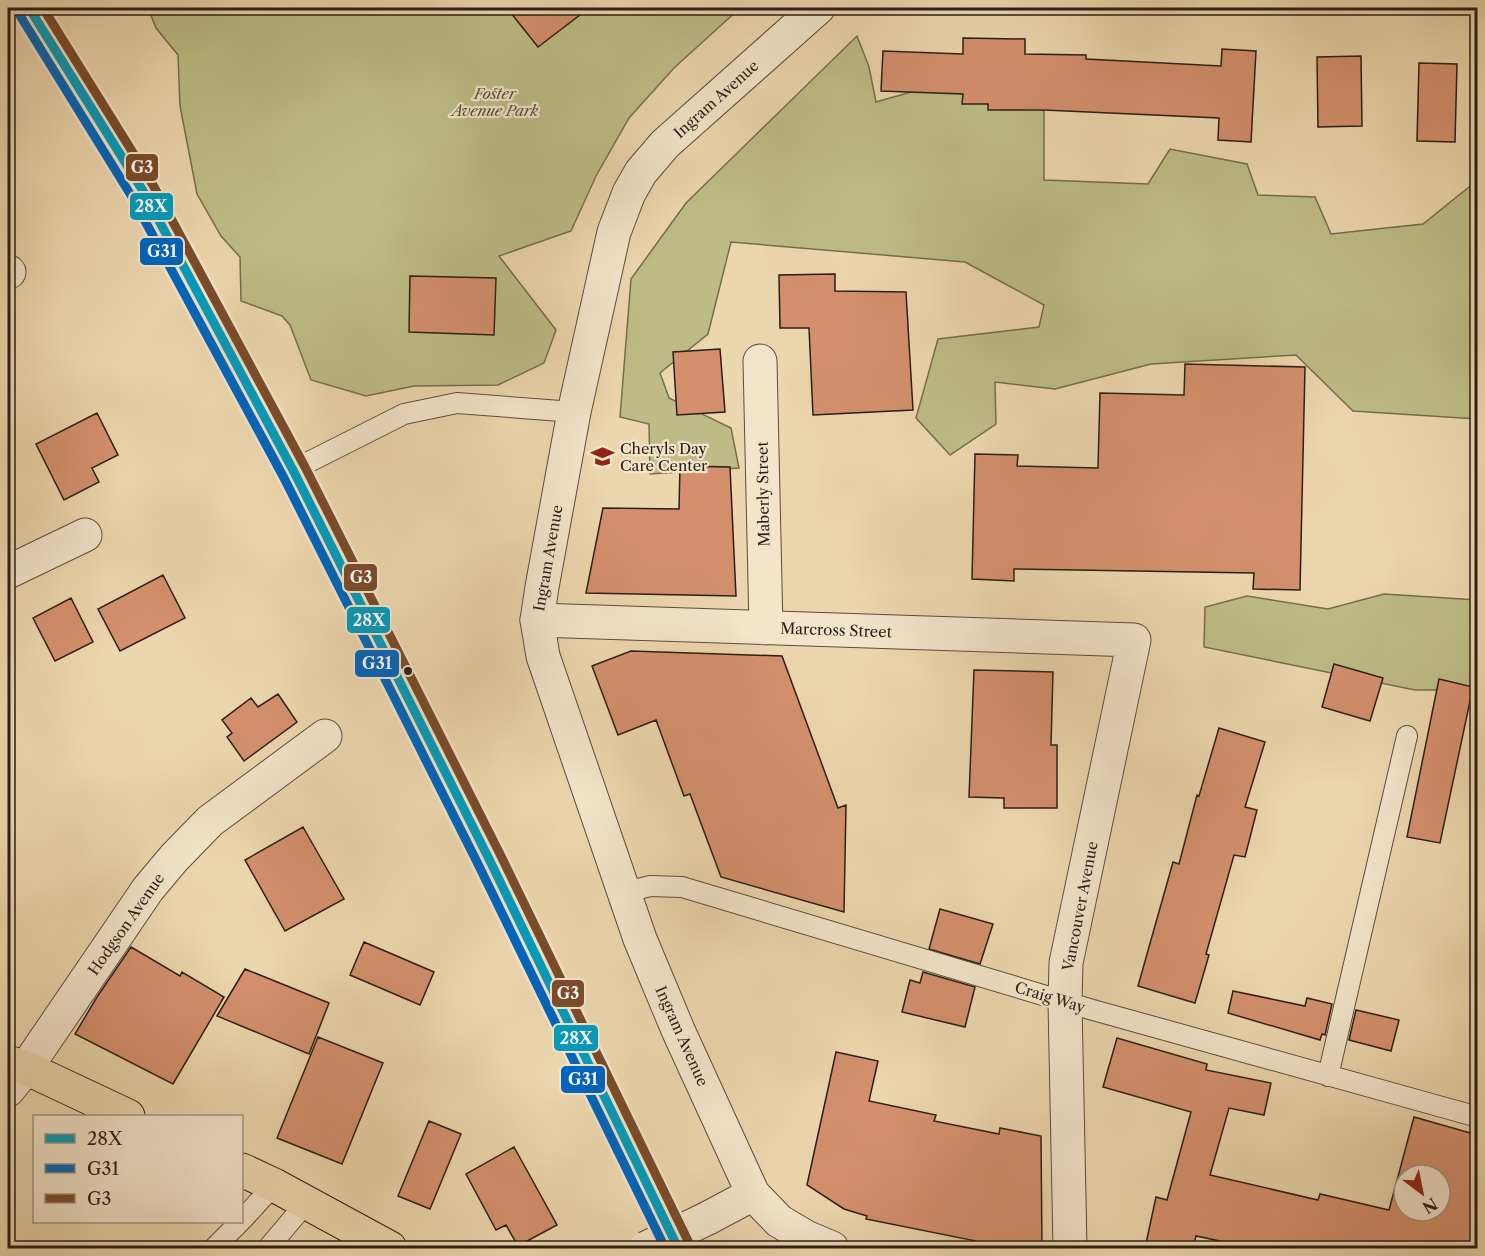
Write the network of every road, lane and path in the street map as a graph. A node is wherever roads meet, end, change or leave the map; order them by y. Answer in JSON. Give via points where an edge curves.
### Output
{"nodes":[{"id":1,"x":29,"y":8,"type":"edge"},
{"id":2,"x":818,"y":8,"type":"edge"},
{"id":3,"x":760,"y":361,"type":"dead end"},
{"id":4,"x":574,"y":412,"type":"junction"},
{"id":5,"x":293,"y":470,"type":"junction"},
{"id":6,"x":85,"y":535,"type":"dead end"},
{"id":7,"x":8,"y":572,"type":"edge"},
{"id":8,"x":537,"y":620,"type":"junction"},
{"id":9,"x":766,"y":628,"type":"junction"},
{"id":10,"x":1134,"y":640,"type":"joint"},
{"id":11,"x":325,"y":736,"type":"dead end"},
{"id":12,"x":1407,"y":736,"type":"dead end"},
{"id":13,"x":623,"y":893,"type":"junction"},
{"id":14,"x":1065,"y":1002,"type":"junction"},
{"id":15,"x":14,"y":1074,"type":"edge"},
{"id":16,"x":1328,"y":1076,"type":"junction"},
{"id":17,"x":125,"y":1115,"type":"edge"},
{"id":18,"x":1478,"y":1117,"type":"edge"},
{"id":19,"x":243,"y":1170,"type":"edge"},
{"id":20,"x":274,"y":1185,"type":"junction"},
{"id":21,"x":753,"y":1194,"type":"junction"},
{"id":22,"x":306,"y":1203,"type":"junction"},
{"id":23,"x":243,"y":1219,"type":"edge"},
{"id":24,"x":239,"y":1223,"type":"edge"},
{"id":25,"x":214,"y":1248,"type":"edge"},
{"id":26,"x":268,"y":1248,"type":"edge"},
{"id":27,"x":390,"y":1248,"type":"edge"},
{"id":28,"x":646,"y":1248,"type":"edge"},
{"id":29,"x":678,"y":1248,"type":"edge"},
{"id":30,"x":832,"y":1248,"type":"edge"},
{"id":31,"x":1070,"y":1248,"type":"edge"}],
"edges":[{"from":1,"to":5,"type":"lane","via":[[156,214]]},
{"from":2,"to":4,"type":"street","name":"Ingram Avenue","via":[[665,144],[641,172],[614,232]]},
{"from":3,"to":9,"type":"street","name":"Maberly Street"},
{"from":4,"to":5,"type":"lane","via":[[457,404],[404,414]]},
{"from":4,"to":8,"type":"street","name":"Ingram Avenue"},
{"from":5,"to":29,"type":"lane","via":[[421,721]]},
{"from":6,"to":7,"type":"street"},
{"from":8,"to":9,"type":"street","name":"Marcross Street"},
{"from":8,"to":13,"type":"street","name":"Ingram Avenue","via":[[543,656]]},
{"from":9,"to":10,"type":"street","name":"Marcross Street"},
{"from":10,"to":14,"type":"street","name":"Vancouver Avenue","via":[[1066,963]]},
{"from":11,"to":15,"type":"street","name":"Hodgson Avenue","via":[[210,821],[174,858]]},
{"from":12,"to":16,"type":"lane"},
{"from":13,"to":14,"type":"lane","name":"Craig Way","via":[[650,886],[682,887]]},
{"from":13,"to":21,"type":"street","name":"Ingram Avenue","via":[[678,1030]]},
{"from":14,"to":16,"type":"lane","name":"Craig Way"},
{"from":14,"to":31,"type":"street","name":"Vancouver Avenue"},
{"from":15,"to":17,"type":"main road"},
{"from":16,"to":18,"type":"lane","name":"Craig Way"},
{"from":19,"to":20,"type":"main road"},
{"from":20,"to":22,"type":"main road"},
{"from":20,"to":23,"type":"lane"},
{"from":21,"to":28,"type":"street","bridge":true},
{"from":21,"to":30,"type":"street","name":"Ingram Avenue","via":[[779,1221]]},
{"from":22,"to":26,"type":"lane"},
{"from":22,"to":27,"type":"main road"},
{"from":24,"to":25,"type":"lane"}]}
